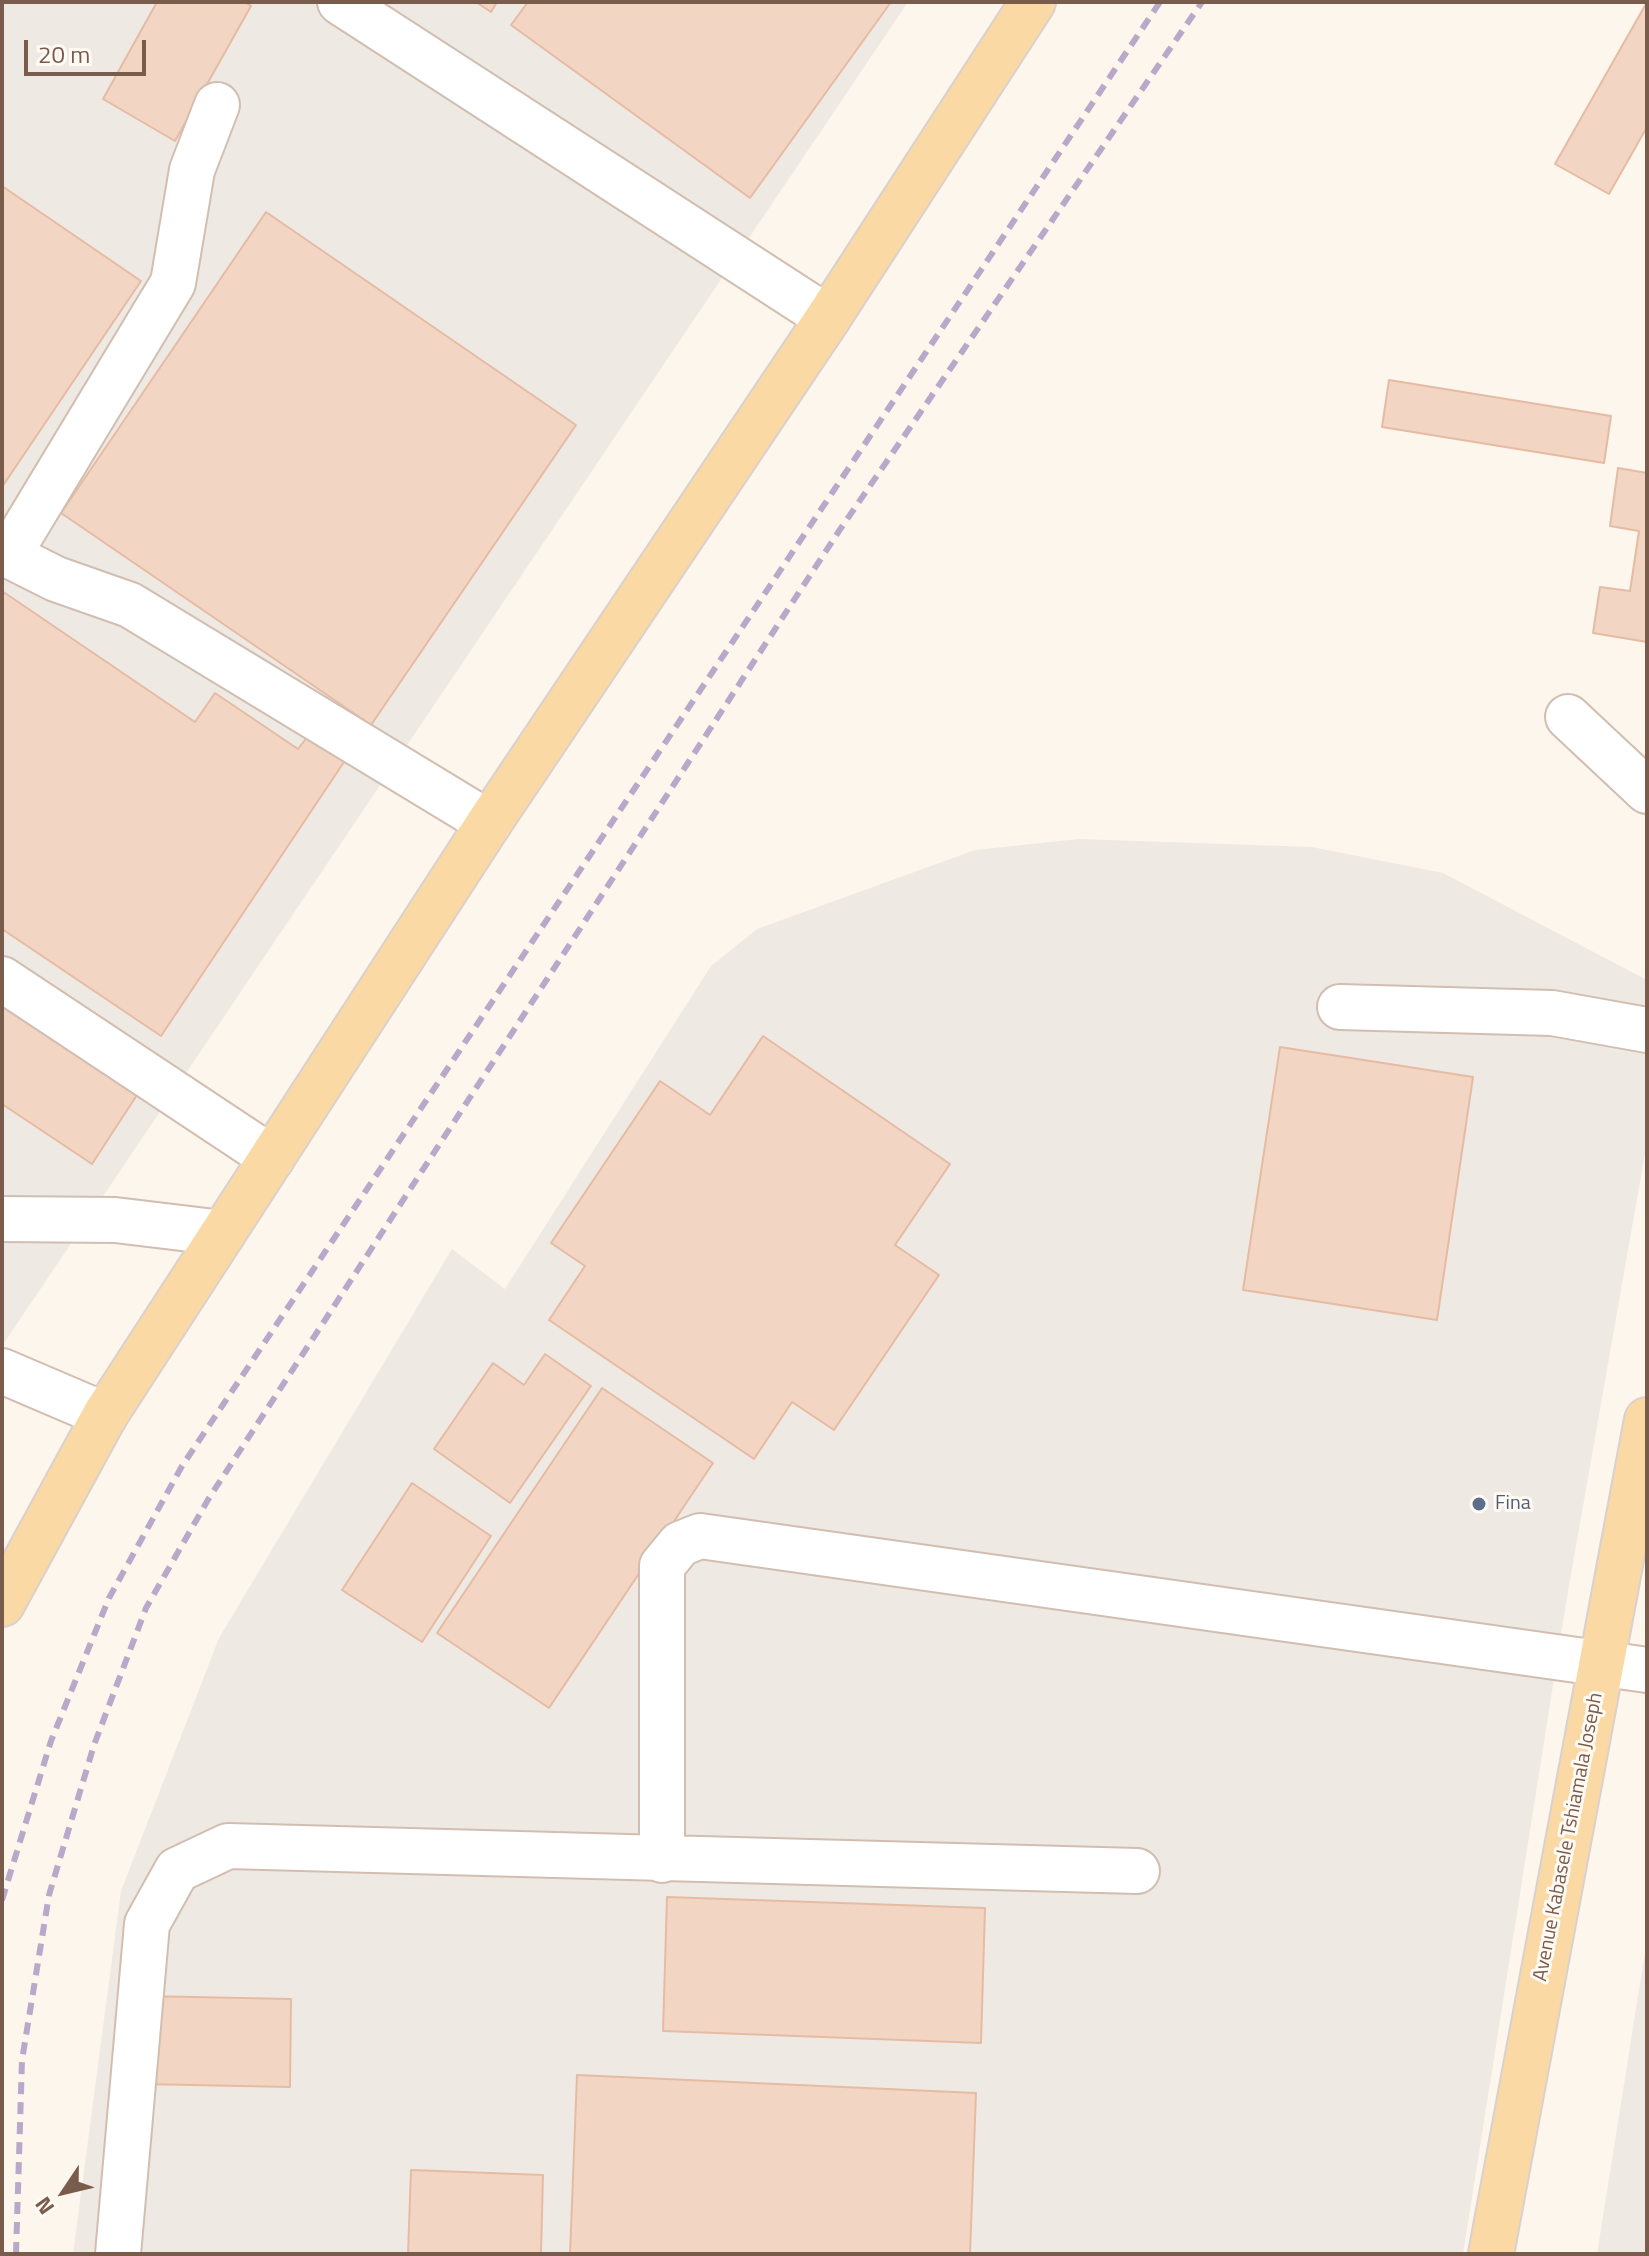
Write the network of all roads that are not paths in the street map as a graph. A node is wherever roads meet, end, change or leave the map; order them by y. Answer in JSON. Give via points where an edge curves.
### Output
{"nodes":[{"id":1,"x":340,"y":2,"type":"edge"},
{"id":2,"x":1033,"y":2,"type":"edge"},
{"id":3,"x":217,"y":105,"type":"dead end"},
{"id":4,"x":828,"y":318,"type":"junction"},
{"id":5,"x":5,"y":554,"type":"edge"},
{"id":6,"x":1568,"y":717,"type":"dead end"},
{"id":7,"x":1647,"y":791,"type":"edge"},
{"id":8,"x":489,"y":823,"type":"junction"},
{"id":9,"x":2,"y":979,"type":"edge"},
{"id":10,"x":1340,"y":1007,"type":"dead end"},
{"id":11,"x":1647,"y":1030,"type":"edge"},
{"id":12,"x":272,"y":1158,"type":"junction"},
{"id":13,"x":2,"y":1219,"type":"edge"},
{"id":14,"x":223,"y":1233,"type":"junction"},
{"id":15,"x":2,"y":1371,"type":"edge"},
{"id":16,"x":105,"y":1415,"type":"junction"},
{"id":17,"x":1647,"y":1420,"type":"edge"},
{"id":18,"x":2,"y":1604,"type":"edge"},
{"id":19,"x":1601,"y":1661,"type":"junction"},
{"id":20,"x":1647,"y":1670,"type":"edge"},
{"id":21,"x":662,"y":1860,"type":"junction"},
{"id":22,"x":1137,"y":1871,"type":"dead end"},
{"id":23,"x":118,"y":2254,"type":"edge"},
{"id":24,"x":1491,"y":2254,"type":"edge"}],
"edges":[{"from":1,"to":4,"type":"street"},
{"from":2,"to":4,"type":"main road"},
{"from":3,"to":5,"type":"street","via":[[192,170],[173,283]]},
{"from":4,"to":8,"type":"main road"},
{"from":5,"to":8,"type":"street","via":[[130,605]]},
{"from":6,"to":7,"type":"street"},
{"from":8,"to":12,"type":"main road"},
{"from":9,"to":12,"type":"street"},
{"from":10,"to":11,"type":"street","via":[[1552,1013]]},
{"from":12,"to":14,"type":"main road"},
{"from":13,"to":14,"type":"street","via":[[115,1220]]},
{"from":14,"to":16,"type":"main road"},
{"from":15,"to":16,"type":"street"},
{"from":16,"to":18,"type":"main road"},
{"from":17,"to":19,"type":"main road","name":"Avenue Kabasele Tshiamala Joseph"},
{"from":19,"to":20,"type":"street"},
{"from":19,"to":21,"type":"street","via":[[700,1536],[680,1544],[662,1566]]},
{"from":19,"to":24,"type":"main road","name":"Avenue Kabasele Tshiamala Joseph"},
{"from":21,"to":22,"type":"street"},
{"from":21,"to":23,"type":"street","via":[[228,1846],[177,1870],[147,1924]]}]}
